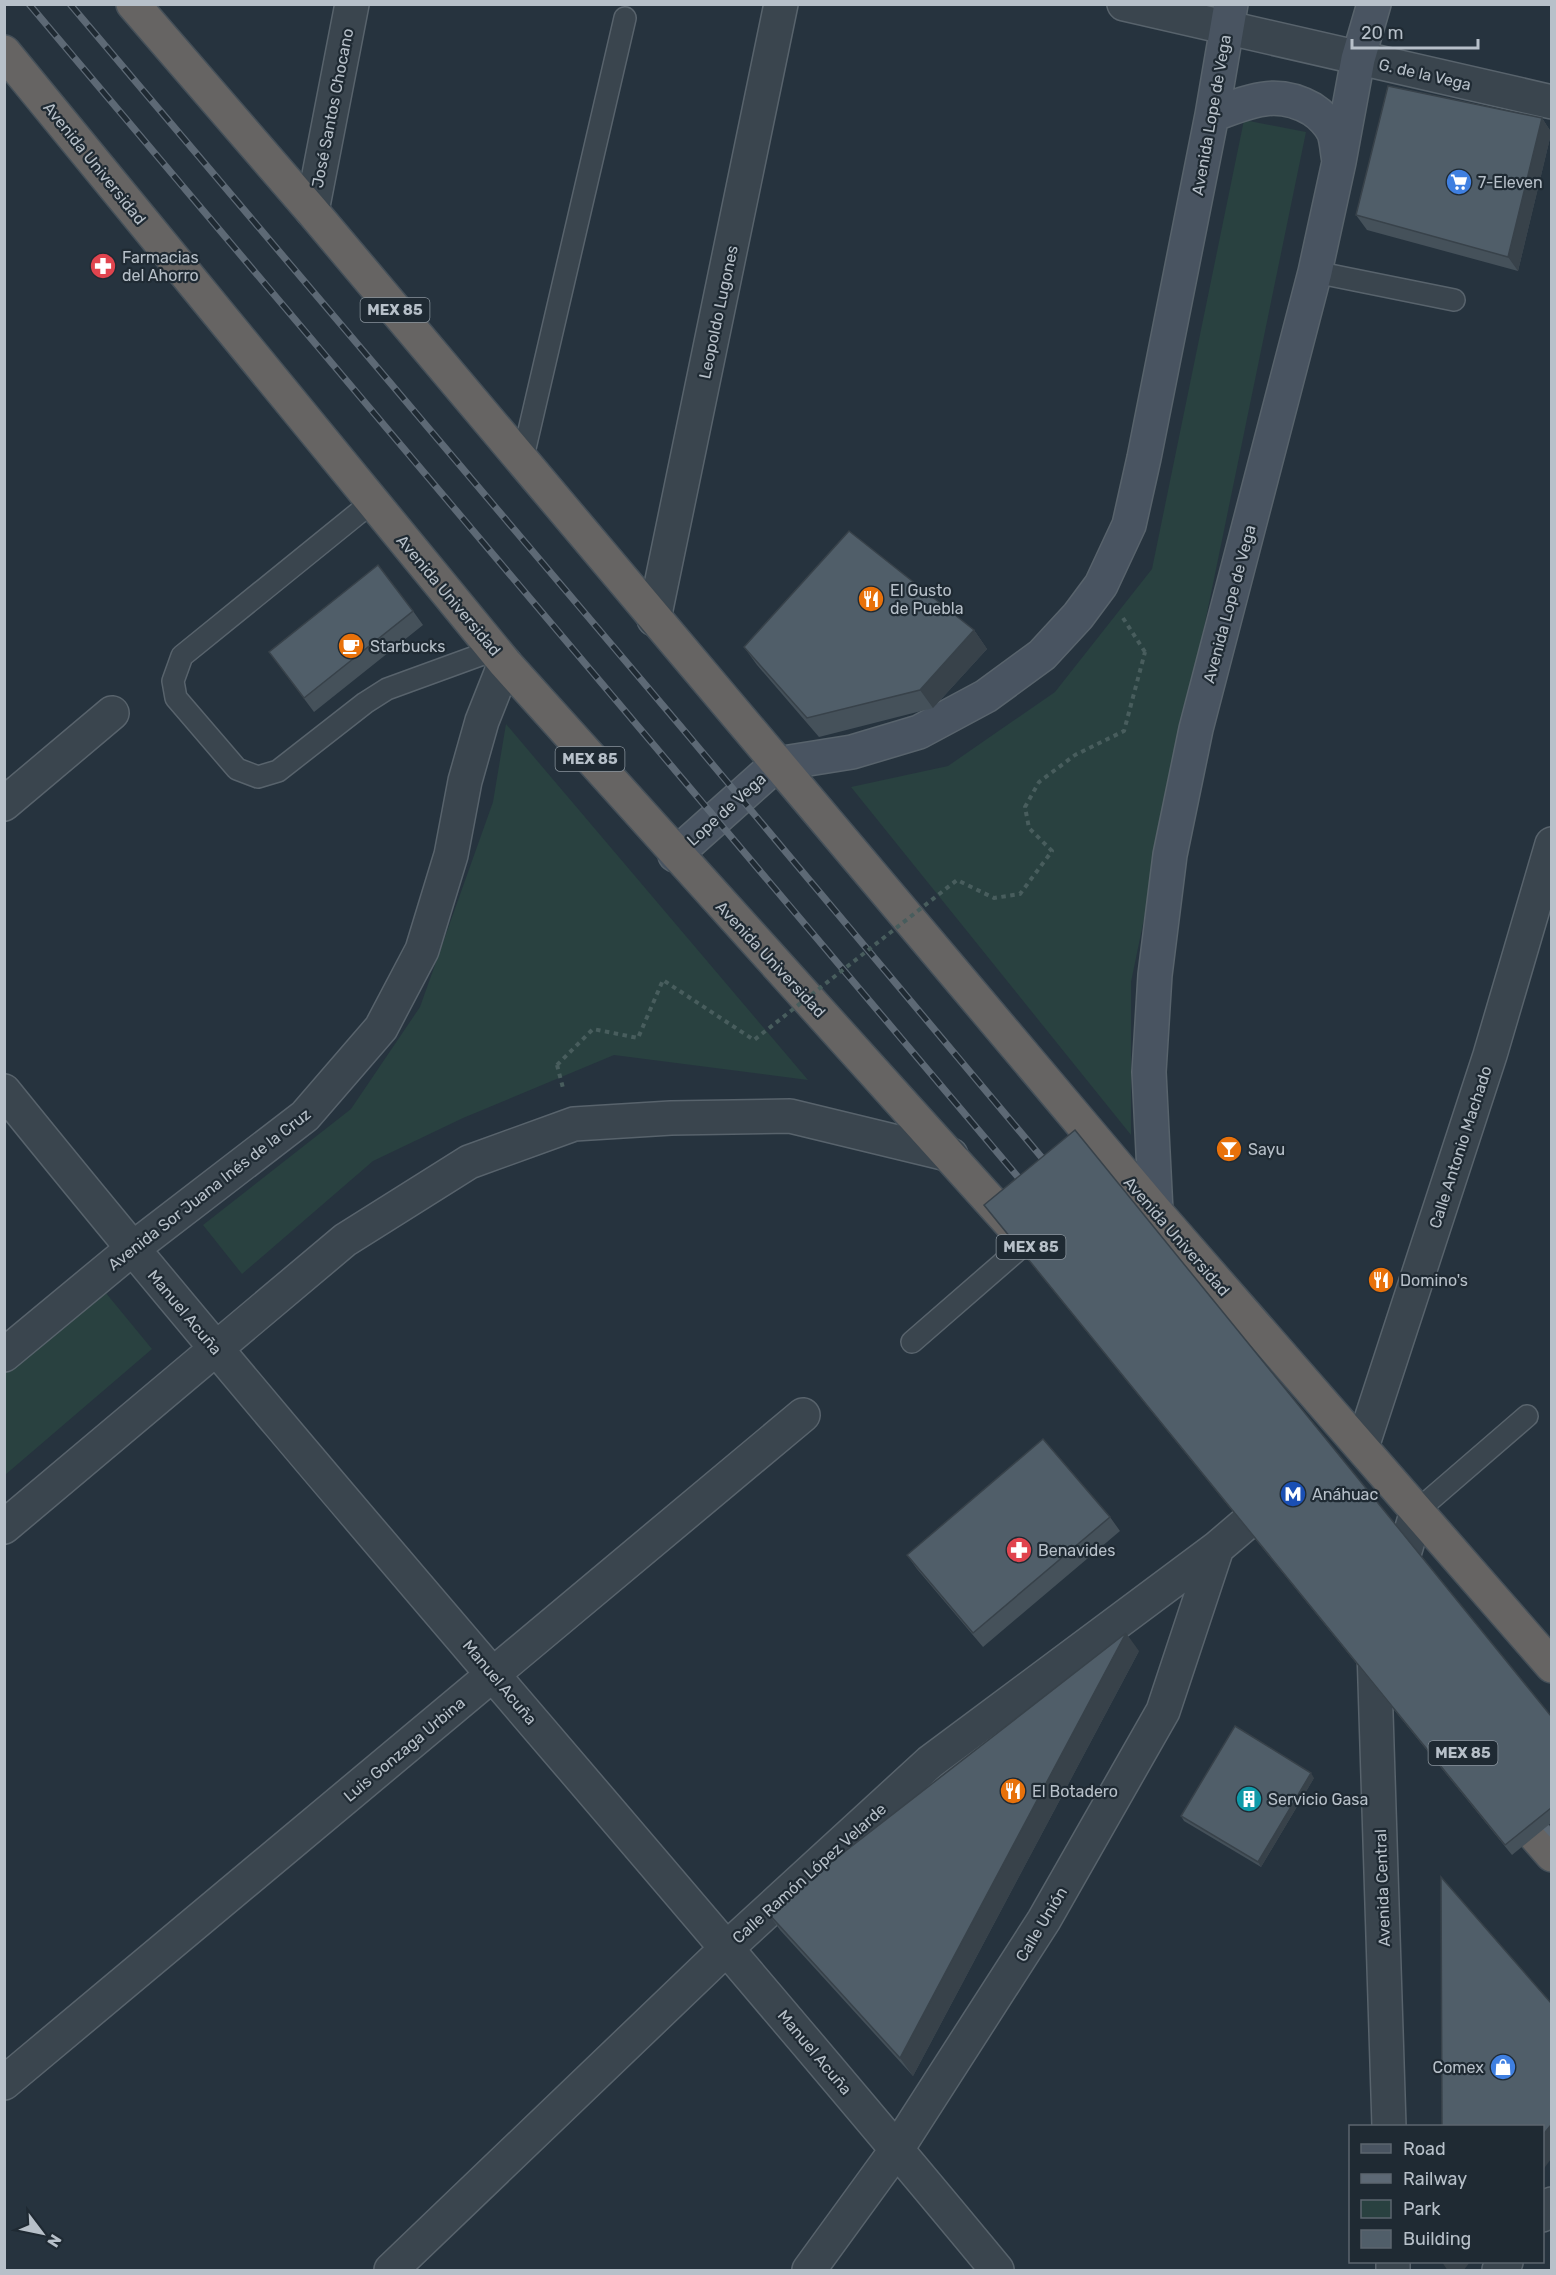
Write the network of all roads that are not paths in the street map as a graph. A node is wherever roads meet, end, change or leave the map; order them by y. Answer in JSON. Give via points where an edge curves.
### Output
{"nodes":[{"id":1,"x":133,"y":4,"type":"edge"},
{"id":2,"x":352,"y":4,"type":"edge"},
{"id":3,"x":781,"y":4,"type":"edge"},
{"id":4,"x":1124,"y":4,"type":"edge"},
{"id":5,"x":1374,"y":4,"type":"edge"},
{"id":6,"x":1229,"y":15,"type":"edge"},
{"id":7,"x":625,"y":18,"type":"dead end"},
{"id":8,"x":4,"y":52,"type":"edge"},
{"id":9,"x":1358,"y":59,"type":"junction"},
{"id":10,"x":1551,"y":102,"type":"edge"},
{"id":11,"x":1212,"y":115,"type":"junction"},
{"id":12,"x":1339,"y":162,"type":"junction"},
{"id":13,"x":312,"y":211,"type":"junction"},
{"id":14,"x":1315,"y":272,"type":"junction"},
{"id":15,"x":1454,"y":300,"type":"dead end"},
{"id":16,"x":522,"y":461,"type":"junction"},
{"id":17,"x":372,"y":502,"type":"junction"},
{"id":18,"x":654,"y":619,"type":"junction"},
{"id":19,"x":499,"y":657,"type":"junction"},
{"id":20,"x":112,"y":713,"type":"dead end"},
{"id":21,"x":777,"y":764,"type":"junction"},
{"id":22,"x":4,"y":804,"type":"edge"},
{"id":23,"x":1551,"y":844,"type":"edge"},
{"id":24,"x":675,"y":855,"type":"junction"},
{"id":25,"x":1547,"y":877,"type":"edge"},
{"id":26,"x":4,"y":1091,"type":"edge"},
{"id":27,"x":951,"y":1155,"type":"junction"},
{"id":28,"x":1156,"y":1212,"type":"junction"},
{"id":29,"x":1027,"y":1242,"type":"junction"},
{"id":30,"x":132,"y":1249,"type":"junction"},
{"id":31,"x":1050,"y":1269,"type":"edge"},
{"id":32,"x":912,"y":1342,"type":"dead end"},
{"id":33,"x":215,"y":1348,"type":"junction"},
{"id":34,"x":4,"y":1355,"type":"edge"},
{"id":35,"x":803,"y":1415,"type":"dead end"},
{"id":36,"x":1527,"y":1416,"type":"dead end"},
{"id":37,"x":1362,"y":1447,"type":"junction"},
{"id":38,"x":1235,"y":1486,"type":"edge"},
{"id":39,"x":1417,"y":1511,"type":"junction"},
{"id":40,"x":1266,"y":1523,"type":"joint"},
{"id":41,"x":4,"y":1527,"type":"edge"},
{"id":42,"x":1217,"y":1548,"type":"junction"},
{"id":43,"x":1351,"y":1623,"type":"edge"},
{"id":44,"x":1374,"y":1650,"type":"junction"},
{"id":45,"x":1551,"y":1666,"type":"edge"},
{"id":46,"x":494,"y":1675,"type":"junction"},
{"id":47,"x":1405,"y":1686,"type":"edge"},
{"id":48,"x":1482,"y":1775,"type":"edge"},
{"id":49,"x":1551,"y":1855,"type":"edge"},
{"id":50,"x":727,"y":1948,"type":"junction"},
{"id":51,"x":4,"y":2083,"type":"edge"},
{"id":52,"x":1389,"y":2125,"type":"edge"},
{"id":53,"x":897,"y":2149,"type":"junction"},
{"id":54,"x":391,"y":2271,"type":"edge"},
{"id":55,"x":809,"y":2271,"type":"edge"},
{"id":56,"x":997,"y":2271,"type":"edge"}],
"edges":[{"from":1,"to":13,"type":"highway","name":"Avenida Universidad","number":"MEX 85"},
{"from":2,"to":13,"type":"street","name":"José Santos Chocano"},
{"from":3,"to":18,"type":"street","name":"Leopoldo Lugones"},
{"from":4,"to":6,"type":"street","name":"G. de la Vega"},
{"from":5,"to":9,"type":"main road","name":"Avenida Lope de Vega"},
{"from":6,"to":9,"type":"street","name":"G. de la Vega"},
{"from":6,"to":11,"type":"main road","name":"Avenida Lope de Vega"},
{"from":7,"to":16,"type":"lane"},
{"from":8,"to":17,"type":"highway","name":"Avenida Universidad","number":"MEX 85"},
{"from":9,"to":10,"type":"street","name":"G. de la Vega"},
{"from":9,"to":12,"type":"main road","name":"Avenida Lope de Vega"},
{"from":11,"to":12,"type":"main road","via":[[1274,98],[1296,100],[1319,113],[1334,132]]},
{"from":11,"to":21,"type":"main road","name":"Avenida Lope de Vega","via":[[1129,525],[1101,585],[1042,655],[986,696],[919,732],[852,752]]},
{"from":12,"to":14,"type":"main road","name":"Avenida Lope de Vega"},
{"from":13,"to":16,"type":"highway","name":"Avenida Universidad","number":"MEX 85"},
{"from":14,"to":15,"type":"lane"},
{"from":14,"to":28,"type":"main road","name":"Avenida Lope de Vega","via":[[1196,729],[1170,855],[1155,975],[1149,1072]]},
{"from":16,"to":18,"type":"highway","name":"Avenida Universidad","number":"MEX 85"},
{"from":17,"to":19,"type":"highway","name":"Avenida Universidad","number":"MEX 85"},
{"from":17,"to":19,"type":"lane","via":[[182,656],[173,681],[176,698],[237,769],[258,777],[278,771],[387,689]]},
{"from":18,"to":21,"type":"highway","name":"Avenida Universidad","number":"MEX 85"},
{"from":19,"to":24,"type":"highway","name":"Avenida Universidad","number":"MEX 85"},
{"from":19,"to":30,"type":"street","name":"Avenida Sor Juana Inés de la Cruz","via":[[465,782],[451,855],[422,950],[381,1028],[305,1116]]},
{"from":20,"to":22,"type":"street"},
{"from":21,"to":24,"type":"main road","name":"Lope de Vega"},
{"from":21,"to":28,"type":"highway","name":"Avenida Universidad","number":"MEX 85"},
{"from":23,"to":25,"type":"street","name":"Calle Antonio Machado"},
{"from":24,"to":27,"type":"highway","name":"Avenida Universidad","number":"MEX 85"},
{"from":25,"to":37,"type":"street","name":"Calle Antonio Machado"},
{"from":26,"to":30,"type":"street","name":"Manuel Acuña"},
{"from":27,"to":29,"type":"highway","name":"Avenida Universidad","number":"MEX 85"},
{"from":27,"to":33,"type":"street","via":[[790,1116],[574,1124],[469,1162],[345,1240]]},
{"from":28,"to":37,"type":"highway","name":"Avenida Universidad","number":"MEX 85"},
{"from":29,"to":31,"type":"highway","name":"Avenida Universidad","number":"MEX 85"},
{"from":29,"to":32,"type":"lane"},
{"from":30,"to":33,"type":"street","name":"Manuel Acuña"},
{"from":30,"to":34,"type":"street","name":"Avenida Sor Juana Inés de la Cruz"},
{"from":33,"to":41,"type":"street"},
{"from":33,"to":46,"type":"street","name":"Manuel Acuña"},
{"from":35,"to":46,"type":"street","name":"Luis Gonzaga Urbina"},
{"from":36,"to":39,"type":"lane"},
{"from":37,"to":39,"type":"highway","name":"Avenida Universidad","number":"MEX 85"},
{"from":38,"to":40,"type":"highway"},
{"from":39,"to":44,"type":"street","name":"Avenida Central"},
{"from":39,"to":45,"type":"highway","name":"Avenida Universidad","number":"MEX 85"},
{"from":40,"to":42,"type":"street","name":"Calle Ramón López Velarde"},
{"from":42,"to":50,"type":"street","name":"Calle Ramón López Velarde","via":[[930,1762]]},
{"from":42,"to":53,"type":"street","name":"Calle Unión","via":[[1163,1711],[1044,1920]]},
{"from":43,"to":44,"type":"highway"},
{"from":44,"to":47,"type":"highway"},
{"from":44,"to":52,"type":"street","name":"Avenida Central"},
{"from":46,"to":50,"type":"street","name":"Manuel Acuña"},
{"from":46,"to":51,"type":"street","name":"Luis Gonzaga Urbina"},
{"from":48,"to":49,"type":"highway","number":"MEX 85"},
{"from":50,"to":53,"type":"street","name":"Manuel Acuña"},
{"from":50,"to":54,"type":"street","name":"Calle Ramón López Velarde"},
{"from":53,"to":55,"type":"street","name":"Calle Unión"},
{"from":53,"to":56,"type":"street","name":"Manuel Acuña"}]}
